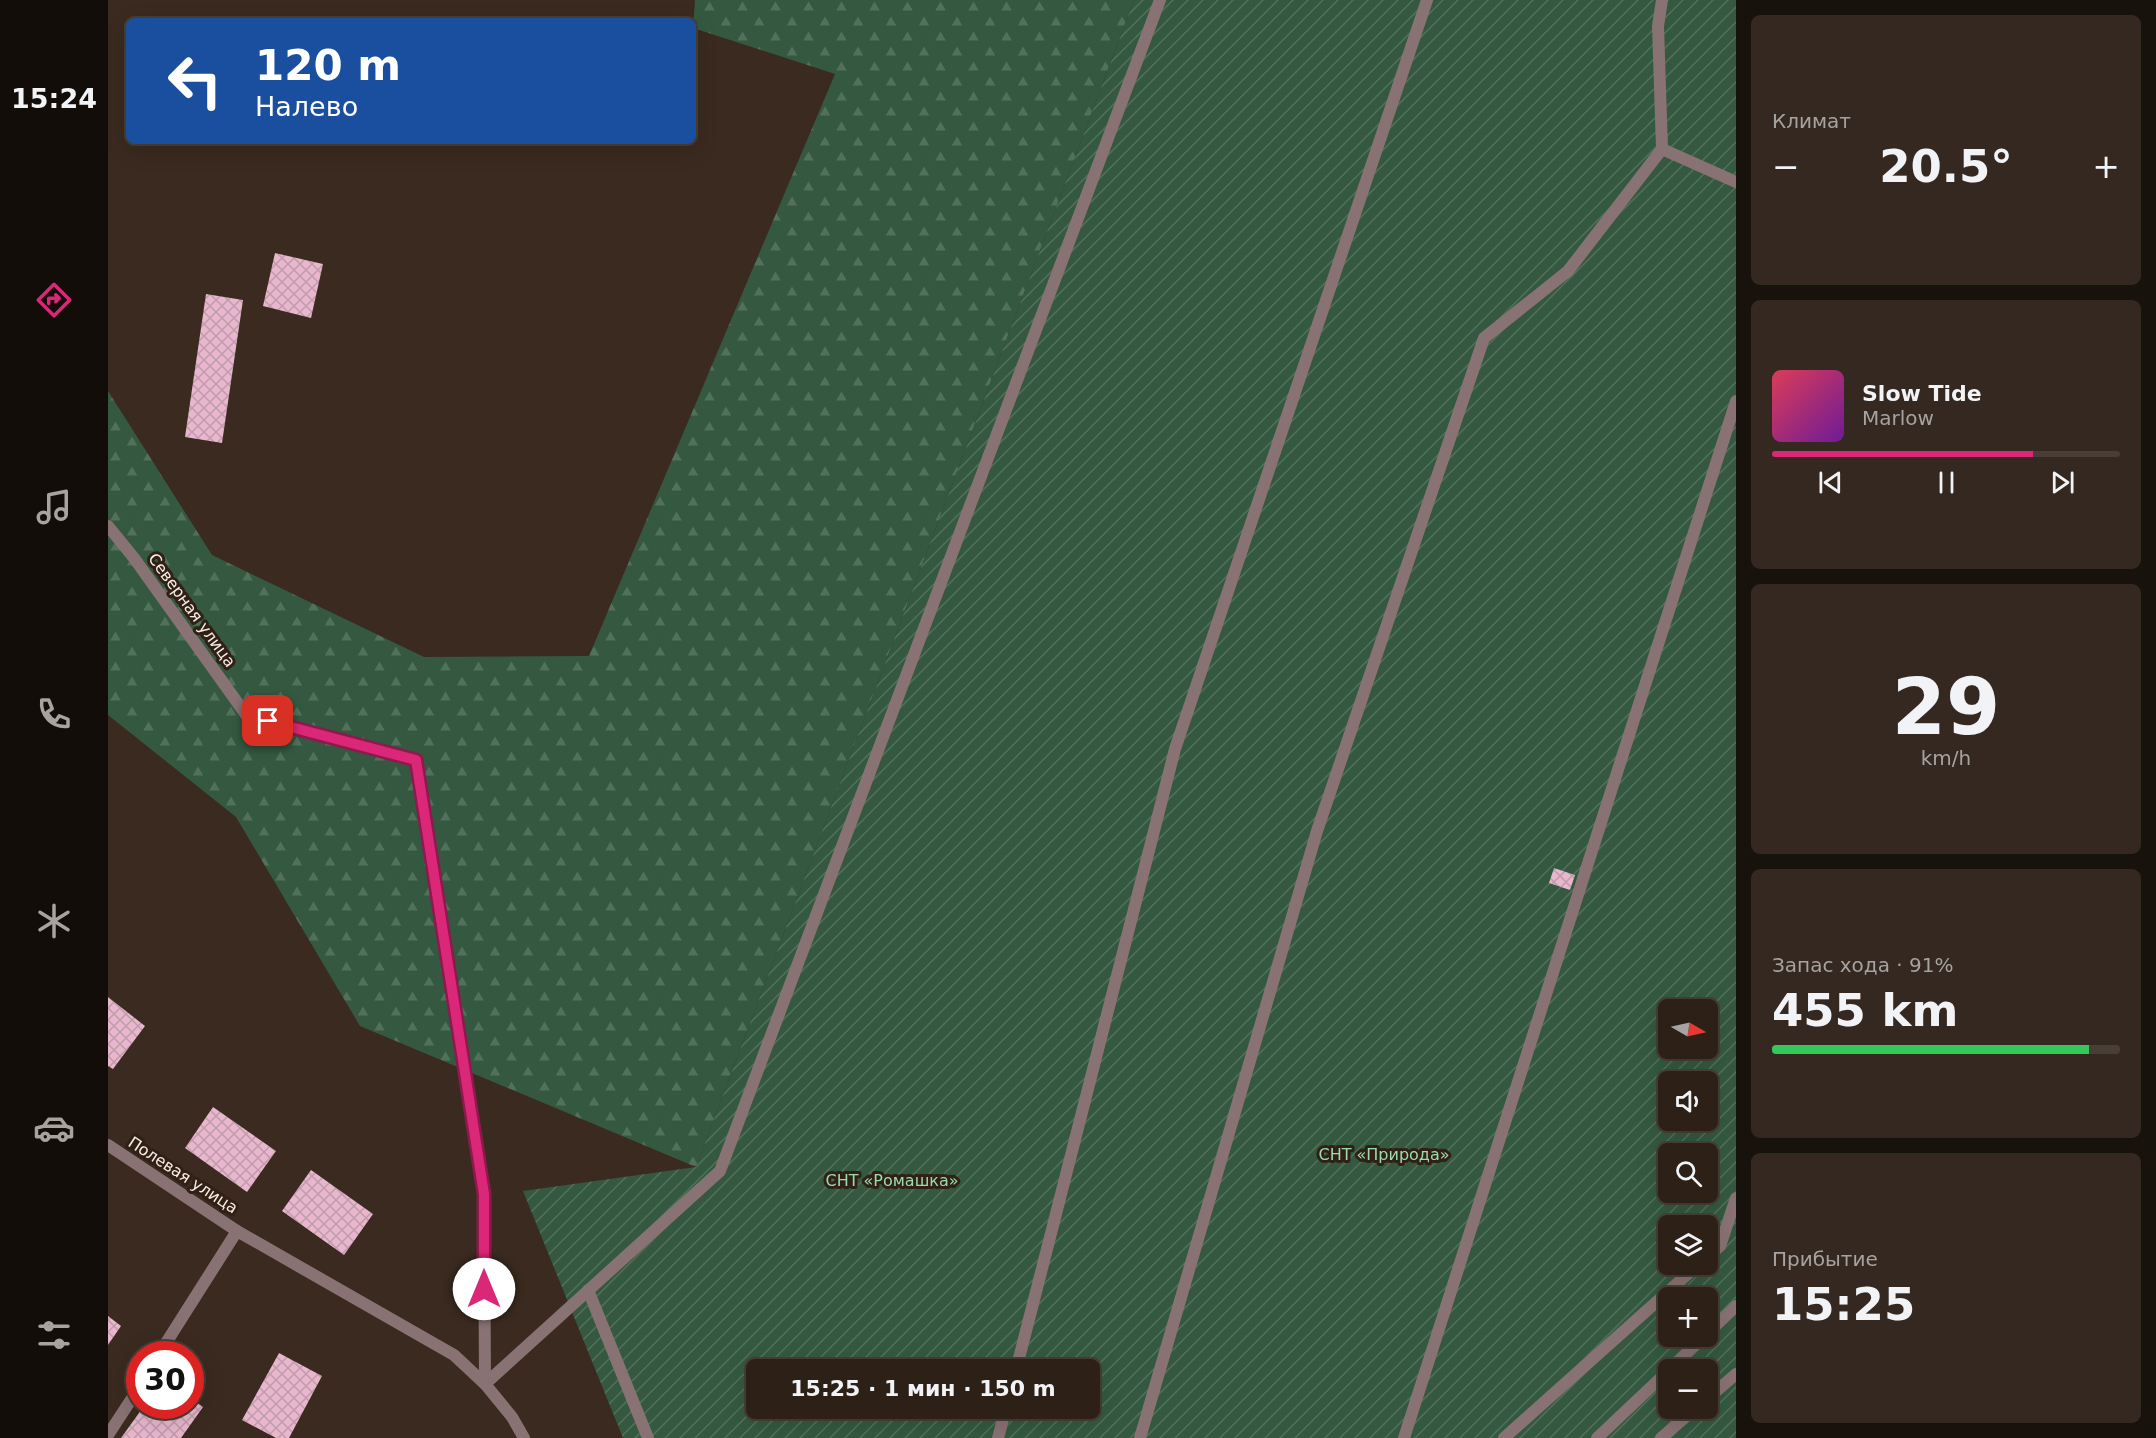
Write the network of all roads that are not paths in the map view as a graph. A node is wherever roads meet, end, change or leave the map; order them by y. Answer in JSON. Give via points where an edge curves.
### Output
{"nodes":[{"id":1,"x":1160,"y":0,"type":"edge"},
{"id":2,"x":1427,"y":0,"type":"edge"},
{"id":3,"x":1662,"y":0,"type":"edge"},
{"id":4,"x":1662,"y":149,"type":"junction"},
{"id":5,"x":1736,"y":182,"type":"edge"},
{"id":6,"x":1736,"y":401,"type":"edge"},
{"id":7,"x":108,"y":526,"type":"edge"},
{"id":8,"x":108,"y":1145,"type":"edge"},
{"id":9,"x":1736,"y":1198,"type":"edge"},
{"id":10,"x":237,"y":1231,"type":"junction"},
{"id":11,"x":1718,"y":1248,"type":"edge"},
{"id":12,"x":1687,"y":1275,"type":"edge"},
{"id":13,"x":588,"y":1290,"type":"junction"},
{"id":14,"x":1736,"y":1306,"type":"edge"},
{"id":15,"x":1718,"y":1323,"type":"edge"},
{"id":16,"x":167,"y":1341,"type":"edge"},
{"id":17,"x":1693,"y":1347,"type":"edge"},
{"id":18,"x":1019,"y":1359,"type":"edge"},
{"id":19,"x":1681,"y":1359,"type":"edge"},
{"id":20,"x":1736,"y":1374,"type":"edge"},
{"id":21,"x":1658,"y":1381,"type":"edge"},
{"id":22,"x":484,"y":1384,"type":"junction"},
{"id":23,"x":1718,"y":1390,"type":"edge"},
{"id":24,"x":126,"y":1407,"type":"edge"},
{"id":25,"x":1003,"y":1419,"type":"edge"},
{"id":26,"x":1683,"y":1419,"type":"edge"},
{"id":27,"x":108,"y":1435,"type":"edge"},
{"id":28,"x":524,"y":1438,"type":"edge"},
{"id":29,"x":648,"y":1438,"type":"edge"},
{"id":30,"x":998,"y":1438,"type":"edge"},
{"id":31,"x":1140,"y":1438,"type":"edge"},
{"id":32,"x":1404,"y":1438,"type":"edge"},
{"id":33,"x":1504,"y":1438,"type":"edge"},
{"id":34,"x":1598,"y":1438,"type":"edge"},
{"id":35,"x":1661,"y":1438,"type":"edge"}],
"edges":[{"from":1,"to":13,"type":"street","via":[[720,1171]]},
{"from":2,"to":18,"type":"street","via":[[1175,749]]},
{"from":3,"to":4,"type":"street","via":[[1658,26]]},
{"from":4,"to":5,"type":"street"},
{"from":4,"to":31,"type":"street","via":[[1568,271],[1484,338],[1317,831]]},
{"from":6,"to":32,"type":"street"},
{"from":7,"to":22,"type":"street","name":"Северная улица","via":[[247,716],[416,760],[484,1194]]},
{"from":8,"to":10,"type":"street","name":"Полевая улица"},
{"from":9,"to":11,"type":"street"},
{"from":10,"to":16,"type":"street","name":"Полевая улица"},
{"from":10,"to":22,"type":"street","via":[[454,1355]]},
{"from":12,"to":33,"type":"street"},
{"from":13,"to":22,"type":"street"},
{"from":13,"to":29,"type":"street"},
{"from":14,"to":15,"type":"street"},
{"from":17,"to":19,"type":"street"},
{"from":20,"to":23,"type":"street"},
{"from":21,"to":34,"type":"street"},
{"from":22,"to":28,"type":"street"},
{"from":24,"to":27,"type":"street"},
{"from":25,"to":30,"type":"street"},
{"from":26,"to":35,"type":"street"}]}
